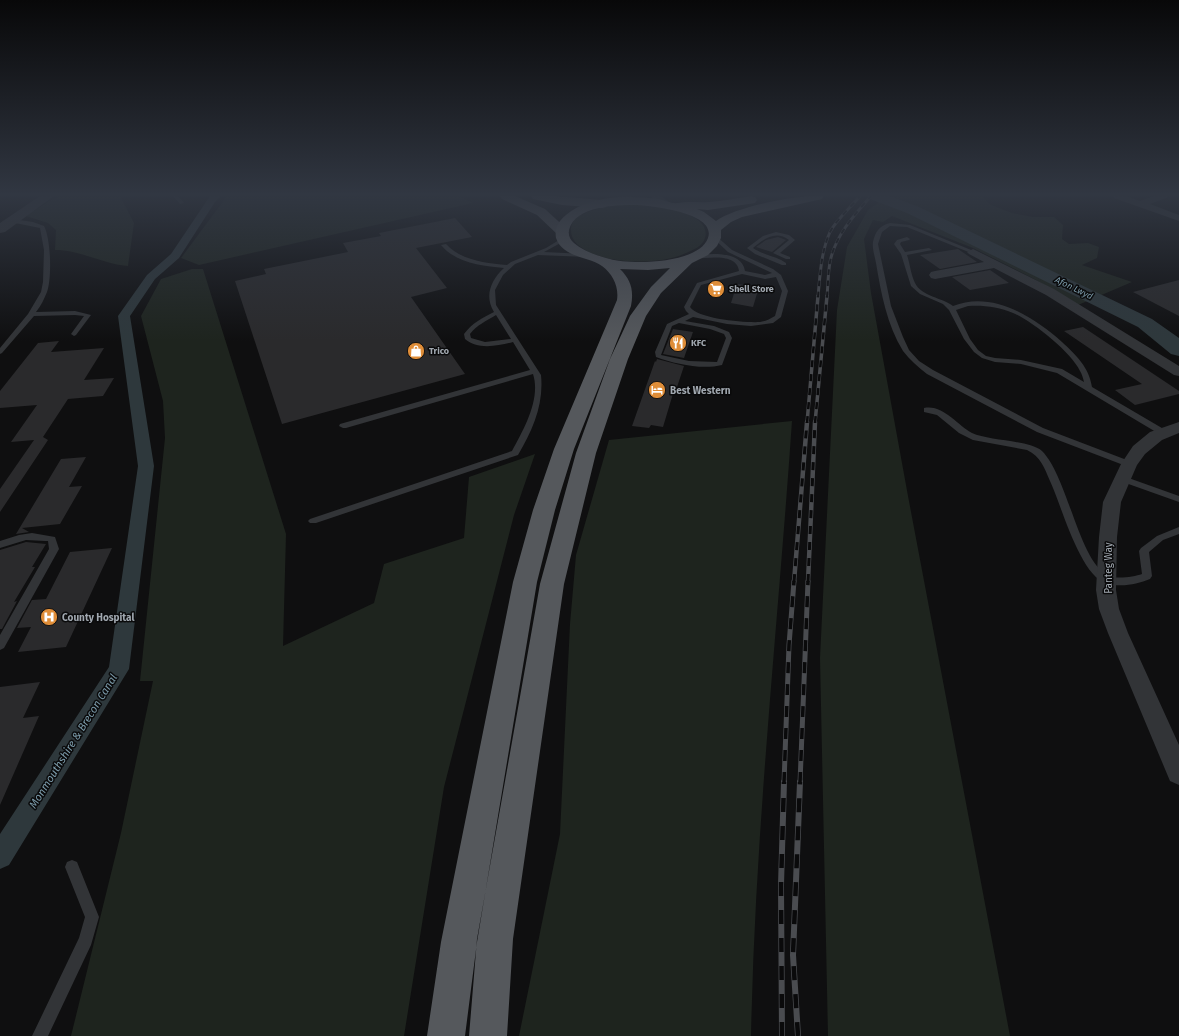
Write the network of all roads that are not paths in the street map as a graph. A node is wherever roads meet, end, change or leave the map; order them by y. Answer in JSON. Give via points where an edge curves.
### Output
{"nodes":[{"id":1,"x":46,"y":244,"type":"edge"},
{"id":2,"x":549,"y":244,"type":"edge"},
{"id":3,"x":568,"y":244,"type":"edge"},
{"id":4,"x":711,"y":244,"type":"edge"},
{"id":5,"x":724,"y":244,"type":"edge"},
{"id":6,"x":755,"y":244,"type":"edge"},
{"id":7,"x":787,"y":244,"type":"edge"},
{"id":8,"x":875,"y":244,"type":"edge"},
{"id":9,"x":898,"y":244,"type":"edge"},
{"id":10,"x":954,"y":244,"type":"edge"},
{"id":11,"x":444,"y":245,"type":"dead end"},
{"id":12,"x":929,"y":250,"type":"dead end"},
{"id":13,"x":973,"y":252,"type":"joint"},
{"id":14,"x":534,"y":254,"type":"junction"},
{"id":15,"x":904,"y":254,"type":"junction"},
{"id":16,"x":788,"y":258,"type":"dead end"},
{"id":17,"x":690,"y":259,"type":"junction"},
{"id":18,"x":596,"y":260,"type":"junction"},
{"id":19,"x":784,"y":264,"type":"dead end"},
{"id":20,"x":995,"y":264,"type":"junction"},
{"id":21,"x":509,"y":267,"type":"junction"},
{"id":22,"x":742,"y":272,"type":"junction"},
{"id":23,"x":777,"y":274,"type":"junction"},
{"id":24,"x":935,"y":275,"type":"dead end"},
{"id":25,"x":952,"y":309,"type":"junction"},
{"id":26,"x":498,"y":312,"type":"junction"},
{"id":27,"x":31,"y":314,"type":"junction"},
{"id":28,"x":693,"y":314,"type":"junction"},
{"id":29,"x":677,"y":321,"type":"junction"},
{"id":30,"x":74,"y":334,"type":"dead end"},
{"id":31,"x":515,"y":340,"type":"junction"},
{"id":32,"x":0,"y":352,"type":"edge"},
{"id":33,"x":534,"y":371,"type":"junction"},
{"id":34,"x":1179,"y":372,"type":"edge"},
{"id":35,"x":1088,"y":387,"type":"junction"},
{"id":36,"x":927,"y":410,"type":"dead end"},
{"id":37,"x":343,"y":426,"type":"dead end"},
{"id":38,"x":1171,"y":430,"type":"edge"},
{"id":39,"x":1126,"y":472,"type":"junction"},
{"id":40,"x":1179,"y":498,"type":"edge"},
{"id":41,"x":313,"y":521,"type":"dead end"},
{"id":42,"x":1179,"y":530,"type":"edge"},
{"id":43,"x":0,"y":545,"type":"edge"},
{"id":44,"x":1107,"y":580,"type":"junction"},
{"id":45,"x":0,"y":645,"type":"edge"},
{"id":46,"x":1179,"y":773,"type":"edge"},
{"id":47,"x":72,"y":867,"type":"dead end"},
{"id":48,"x":40,"y":1036,"type":"edge"},
{"id":49,"x":446,"y":1036,"type":"edge"},
{"id":50,"x":488,"y":1036,"type":"edge"}],
"edges":[{"from":1,"to":27,"type":"lane","via":[[44,292]]},
{"from":2,"to":14,"type":"lane"},
{"from":3,"to":18,"type":"highway"},
{"from":4,"to":17,"type":"highway"},
{"from":5,"to":23,"type":"lane","via":[[730,251]]},
{"from":6,"to":19,"type":"lane","via":[[751,247],[754,252],[775,258]]},
{"from":7,"to":16,"type":"lane","via":[[776,253]]},
{"from":8,"to":39,"type":"lane","via":[[890,312],[904,345],[914,360],[930,372]]},
{"from":9,"to":15,"type":"lane"},
{"from":10,"to":13,"type":"lane"},
{"from":11,"to":21,"type":"lane","via":[[459,257]]},
{"from":12,"to":15,"type":"lane"},
{"from":13,"to":20,"type":"street"},
{"from":14,"to":18,"type":"lane"},
{"from":14,"to":21,"type":"lane"},
{"from":15,"to":25,"type":"lane","via":[[913,285],[922,293]]},
{"from":17,"to":18,"type":"highway","via":[[672,264],[639,266]]},
{"from":17,"to":22,"type":"lane","via":[[714,256],[732,259],[740,264]]},
{"from":17,"to":50,"type":"highway","via":[[656,290],[638,316],[619,359],[588,445],[572,505],[552,584],[496,931]]},
{"from":18,"to":49,"type":"highway","via":[[620,277],[625,285],[626,294],[564,449],[544,510],[525,582],[459,942]]},
{"from":20,"to":24,"type":"street"},
{"from":20,"to":34,"type":"street","via":[[1050,292]]},
{"from":21,"to":26,"type":"lane","via":[[501,274],[492,290],[493,304]]},
{"from":22,"to":23,"type":"lane","via":[[765,277]]},
{"from":22,"to":28,"type":"lane","via":[[699,284],[688,307]]},
{"from":23,"to":28,"type":"lane","via":[[784,285],[785,293],[780,315],[772,321],[752,324]]},
{"from":25,"to":35,"type":"lane","via":[[967,339],[976,352],[984,357],[1022,362],[1059,371]]},
{"from":25,"to":35,"type":"lane","via":[[959,305],[985,305],[1022,315],[1036,324],[1075,359],[1084,370]]},
{"from":26,"to":31,"type":"lane"},
{"from":26,"to":31,"type":"lane","via":[[471,329],[467,334],[468,339],[482,344]]},
{"from":27,"to":30,"type":"lane","via":[[88,315]]},
{"from":27,"to":32,"type":"lane"},
{"from":28,"to":29,"type":"lane"},
{"from":29,"to":29,"type":"lane","via":[[712,327],[727,333],[728,338],[720,364],[714,366],[658,356],[669,324]]},
{"from":31,"to":33,"type":"lane"},
{"from":33,"to":37,"type":"lane"},
{"from":33,"to":41,"type":"lane","via":[[540,389],[535,412],[515,453]]},
{"from":35,"to":38,"type":"lane"},
{"from":36,"to":44,"type":"lane","via":[[940,413],[962,431],[976,438],[1038,452],[1046,462],[1057,486],[1085,556],[1093,568]]},
{"from":38,"to":39,"type":"street","name":"Panteg Way","via":[[1156,436],[1139,450]]},
{"from":39,"to":40,"type":"lane"},
{"from":39,"to":44,"type":"street","name":"Panteg Way","via":[[1112,502]]},
{"from":42,"to":44,"type":"lane","via":[[1160,538],[1144,550],[1147,576],[1133,582]]},
{"from":43,"to":45,"type":"lane","via":[[20,537],[40,535],[52,539],[54,549]]},
{"from":44,"to":46,"type":"street","name":"Panteg Way","via":[[1109,609]]},
{"from":47,"to":48,"type":"lane","via":[[92,917],[86,940]]}]}
